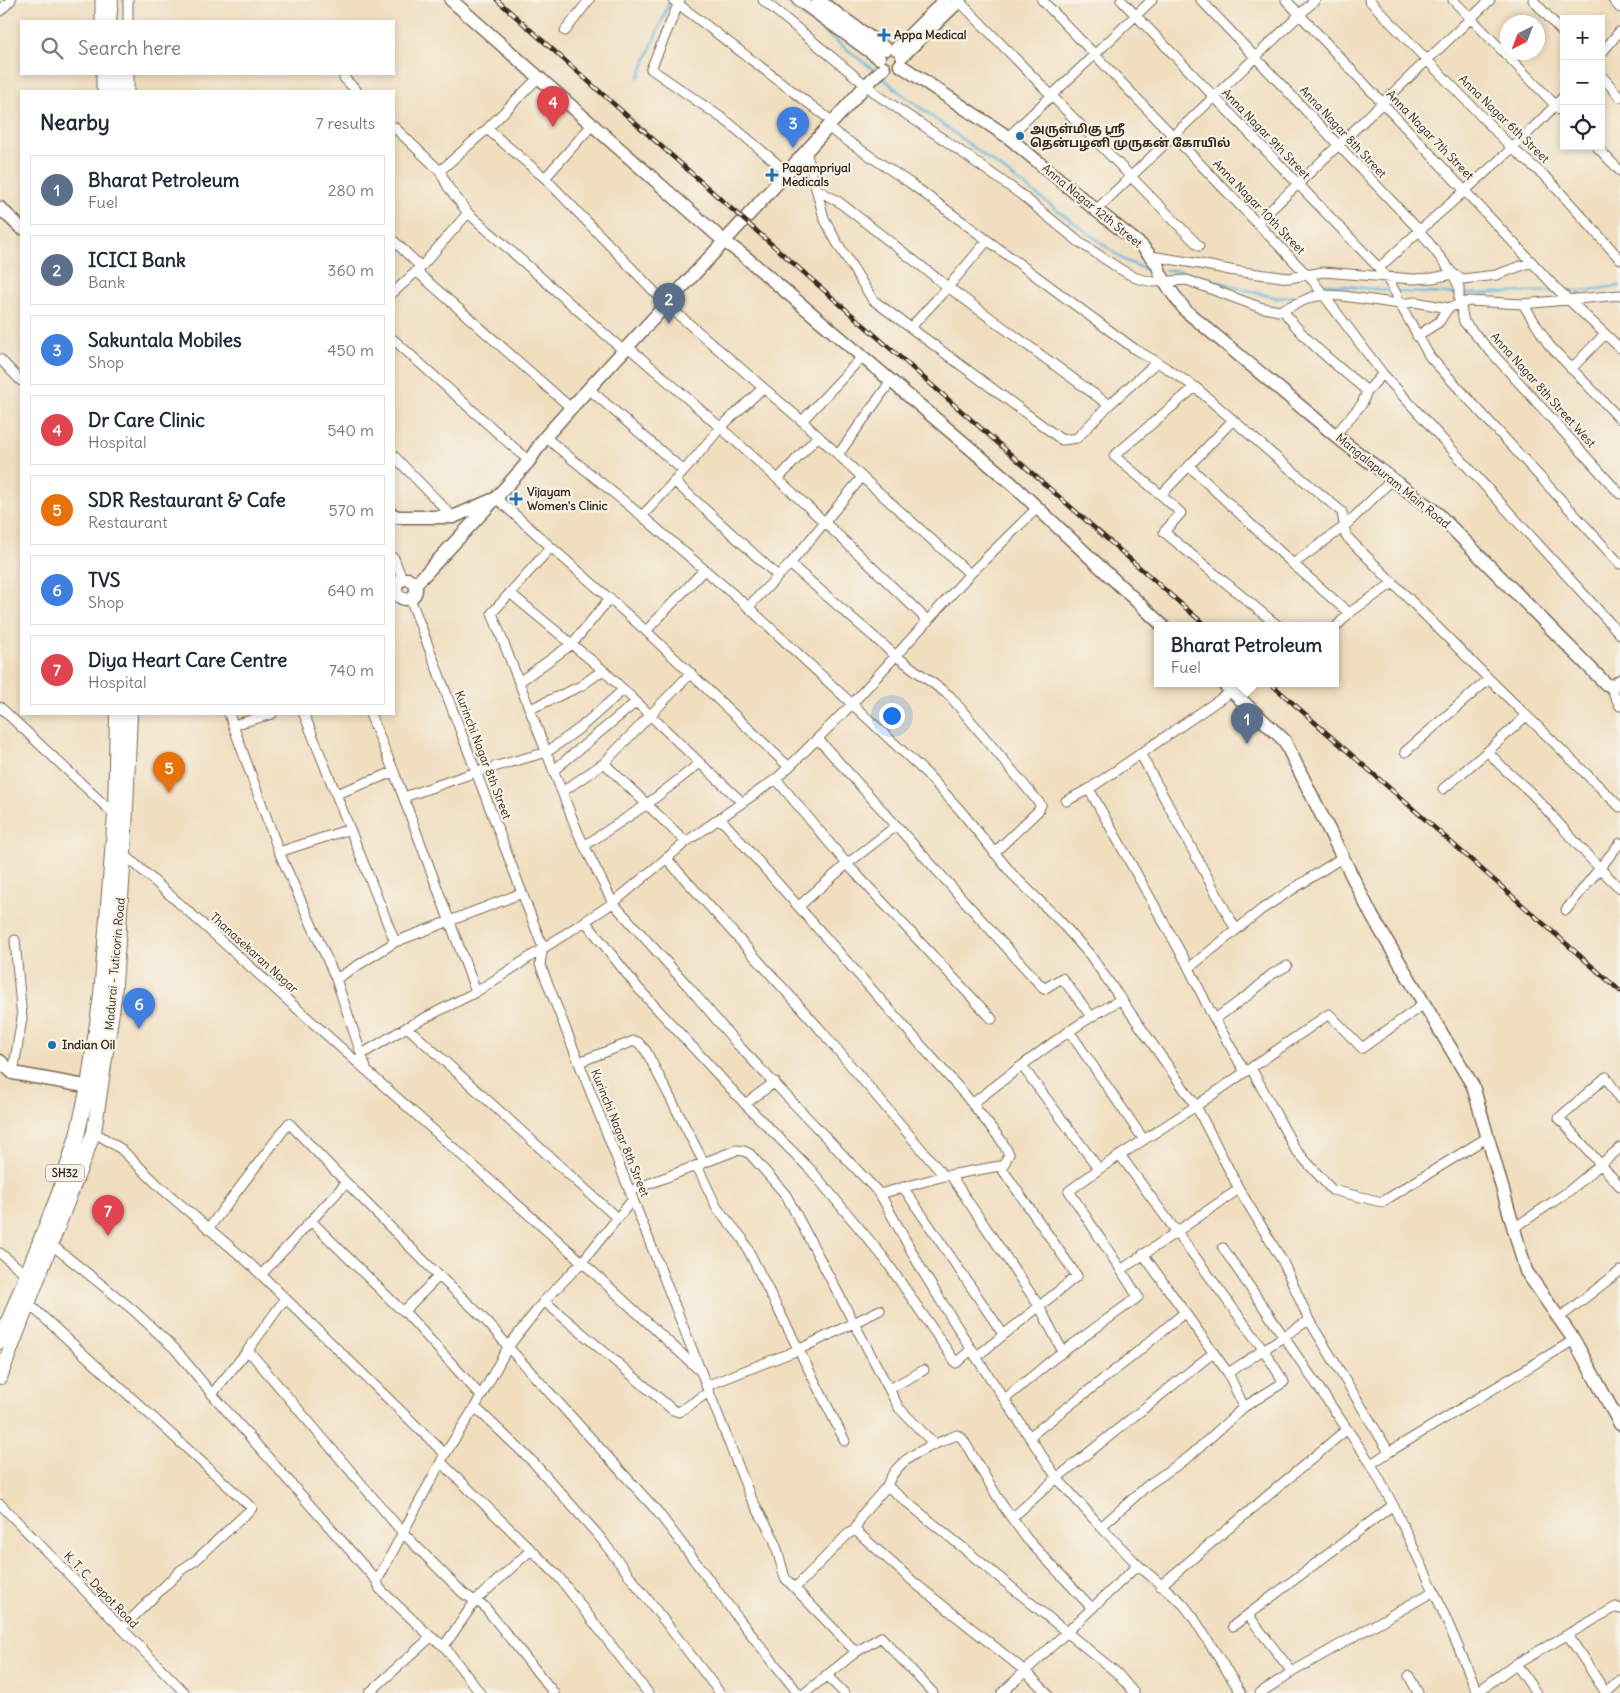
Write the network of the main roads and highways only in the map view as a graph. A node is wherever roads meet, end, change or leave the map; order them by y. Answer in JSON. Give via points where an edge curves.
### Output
{"nodes":[{"id":1,"x":108,"y":7,"type":"edge"},
{"id":2,"x":114,"y":20,"type":"edge"},
{"id":3,"x":108,"y":75,"type":"edge"},
{"id":4,"x":118,"y":75,"type":"edge"},
{"id":5,"x":108,"y":90,"type":"edge"},
{"id":6,"x":118,"y":90,"type":"edge"},
{"id":7,"x":117,"y":715,"type":"edge"},
{"id":8,"x":130,"y":715,"type":"edge"},
{"id":9,"x":94,"y":1087,"type":"junction"},
{"id":10,"x":2,"y":1333,"type":"edge"},
{"id":11,"x":0,"y":1377,"type":"edge"}],
"edges":[{"from":1,"to":2,"type":"main road"},
{"from":3,"to":5,"type":"main road"},
{"from":4,"to":6,"type":"main road"},
{"from":7,"to":9,"type":"main road","name":"Madurai - Tuticorin Road","number":"SH32","via":[[115,815]]},
{"from":8,"to":9,"type":"main road","name":"Madurai - Tuticorin Road","number":"SH32","via":[[114,998]]},
{"from":9,"to":10,"type":"main road","name":"Madurai - Tuticorin Road","number":"SH32","via":[[59,1194]]},
{"from":9,"to":11,"type":"main road","name":"Madurai - Tuticorin Road","number":"SH32","via":[[94,1132]]}]}
